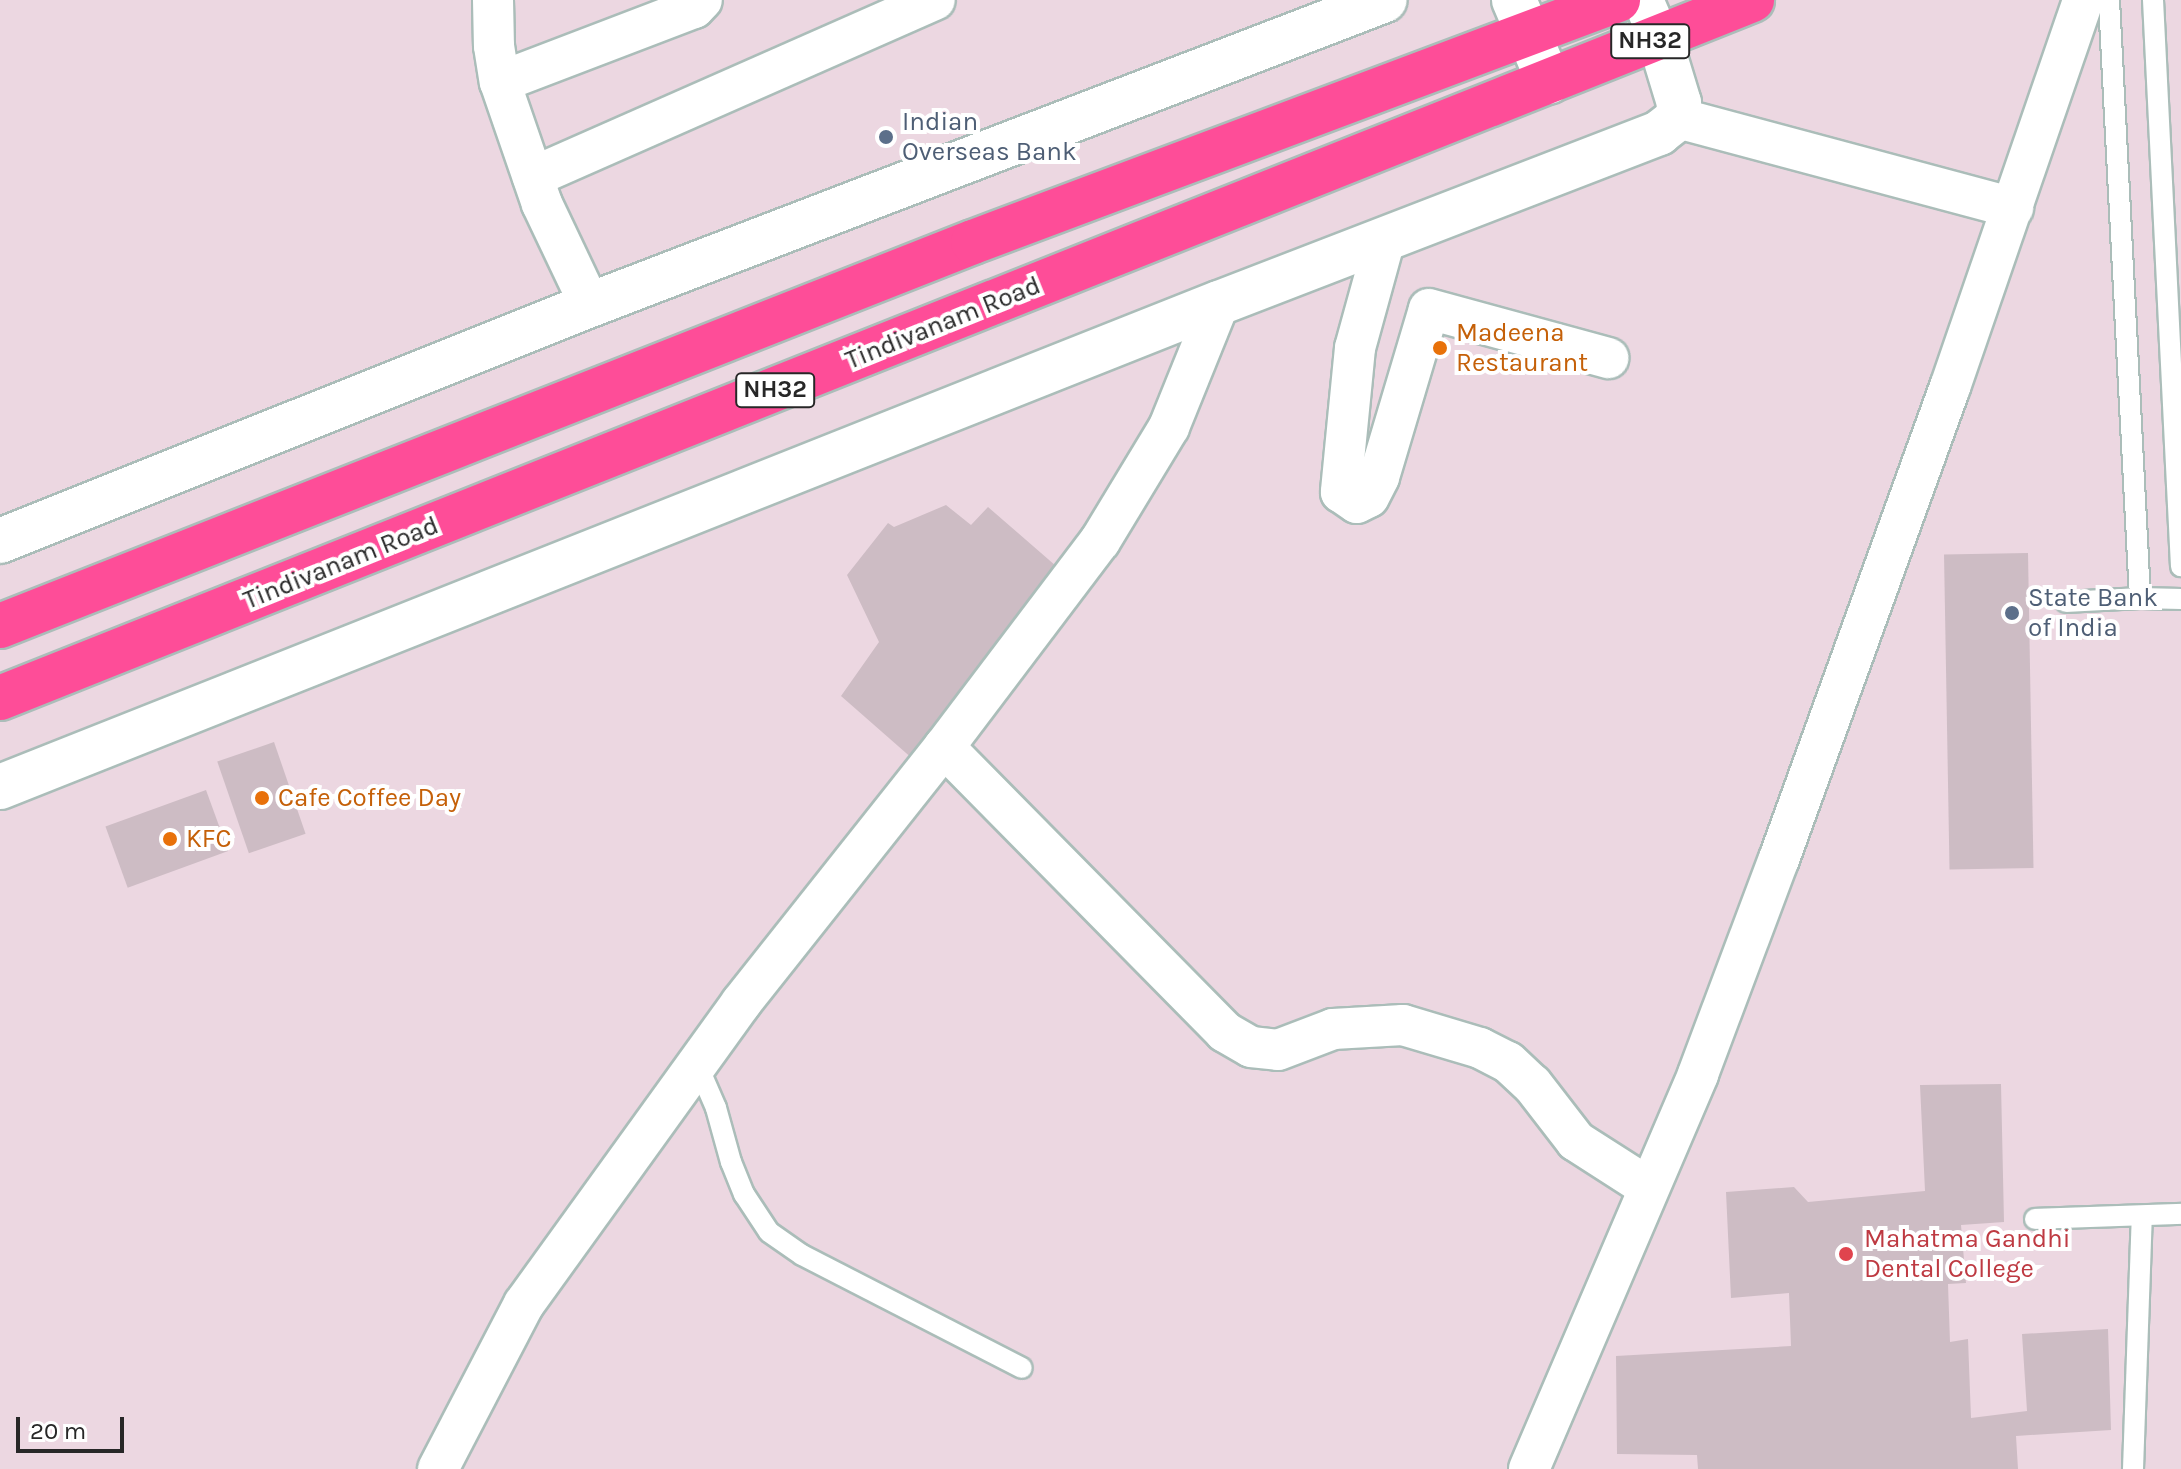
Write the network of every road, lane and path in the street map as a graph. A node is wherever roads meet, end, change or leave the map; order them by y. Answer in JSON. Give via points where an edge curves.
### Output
{"nodes":[{"id":1,"x":493,"y":0,"type":"edge"},
{"id":2,"x":702,"y":0,"type":"edge"},
{"id":3,"x":935,"y":0,"type":"edge"},
{"id":4,"x":1385,"y":0,"type":"edge"},
{"id":5,"x":1618,"y":0,"type":"edge"},
{"id":6,"x":1752,"y":0,"type":"edge"},
{"id":7,"x":2083,"y":0,"type":"edge"},
{"id":8,"x":2109,"y":0,"type":"edge"},
{"id":9,"x":2153,"y":0,"type":"edge"},
{"id":10,"x":1522,"y":17,"type":"edge"},
{"id":11,"x":1651,"y":18,"type":"edge"},
{"id":12,"x":500,"y":82,"type":"junction"},
{"id":13,"x":1549,"y":82,"type":"junction"},
{"id":14,"x":1678,"y":118,"type":"junction"},
{"id":15,"x":533,"y":177,"type":"junction"},
{"id":16,"x":2013,"y":208,"type":"junction"},
{"id":17,"x":1385,"y":239,"type":"junction"},
{"id":18,"x":1219,"y":303,"type":"junction"},
{"id":19,"x":590,"y":305,"type":"junction"},
{"id":20,"x":1608,"y":358,"type":"dead end"},
{"id":21,"x":0,"y":540,"type":"edge"},
{"id":22,"x":2181,"y":566,"type":"edge"},
{"id":23,"x":2140,"y":598,"type":"junction"},
{"id":24,"x":2181,"y":599,"type":"edge"},
{"id":25,"x":2066,"y":602,"type":"dead end"},
{"id":26,"x":0,"y":626,"type":"edge"},
{"id":27,"x":0,"y":698,"type":"edge"},
{"id":28,"x":944,"y":747,"type":"junction"},
{"id":29,"x":0,"y":787,"type":"edge"},
{"id":30,"x":697,"y":1064,"type":"junction"},
{"id":31,"x":1648,"y":1187,"type":"junction"},
{"id":32,"x":2181,"y":1214,"type":"edge"},
{"id":33,"x":2142,"y":1216,"type":"junction"},
{"id":34,"x":2035,"y":1219,"type":"dead end"},
{"id":35,"x":1022,"y":1368,"type":"dead end"},
{"id":36,"x":438,"y":1469,"type":"edge"},
{"id":37,"x":1529,"y":1469,"type":"edge"},
{"id":38,"x":2133,"y":1469,"type":"edge"}],
"edges":[{"from":1,"to":12,"type":"street"},
{"from":2,"to":12,"type":"street","via":[[694,8]]},
{"from":3,"to":15,"type":"street"},
{"from":4,"to":19,"type":"street"},
{"from":5,"to":10,"type":"highway","number":"NH32"},
{"from":6,"to":11,"type":"highway","name":"Tindivanam Road","number":"NH32"},
{"from":7,"to":16,"type":"street"},
{"from":8,"to":23,"type":"lane"},
{"from":9,"to":22,"type":"lane"},
{"from":10,"to":13,"type":"street"},
{"from":10,"to":26,"type":"highway","number":"NH32","via":[[973,242]]},
{"from":11,"to":13,"type":"highway","name":"Tindivanam Road","number":"NH32"},
{"from":11,"to":14,"type":"street","via":[[1676,87]]},
{"from":12,"to":15,"type":"street"},
{"from":13,"to":27,"type":"highway","name":"Tindivanam Road","number":"NH32"},
{"from":14,"to":16,"type":"street"},
{"from":14,"to":17,"type":"street","via":[[1659,133]]},
{"from":15,"to":19,"type":"street"},
{"from":16,"to":31,"type":"street","via":[[1779,859],[1698,1074]]},
{"from":17,"to":18,"type":"street"},
{"from":17,"to":20,"type":"street","via":[[1355,348],[1341,492],[1357,503],[1369,497],[1379,477],[1429,309]]},
{"from":18,"to":28,"type":"street","via":[[1169,427],[1100,541]]},
{"from":18,"to":29,"type":"street"},
{"from":19,"to":21,"type":"street"},
{"from":23,"to":24,"type":"lane"},
{"from":23,"to":25,"type":"lane"},
{"from":28,"to":30,"type":"street"},
{"from":28,"to":31,"type":"street","via":[[1225,1032],[1251,1047],[1278,1050],[1333,1029],[1403,1025],[1480,1048],[1508,1062],[1532,1084],[1576,1141]]},
{"from":30,"to":35,"type":"lane","via":[[744,1194],[769,1232],[802,1255]]},
{"from":30,"to":36,"type":"street","via":[[524,1304]]},
{"from":31,"to":37,"type":"street"},
{"from":32,"to":33,"type":"lane"},
{"from":33,"to":34,"type":"lane"},
{"from":33,"to":38,"type":"lane"}]}
